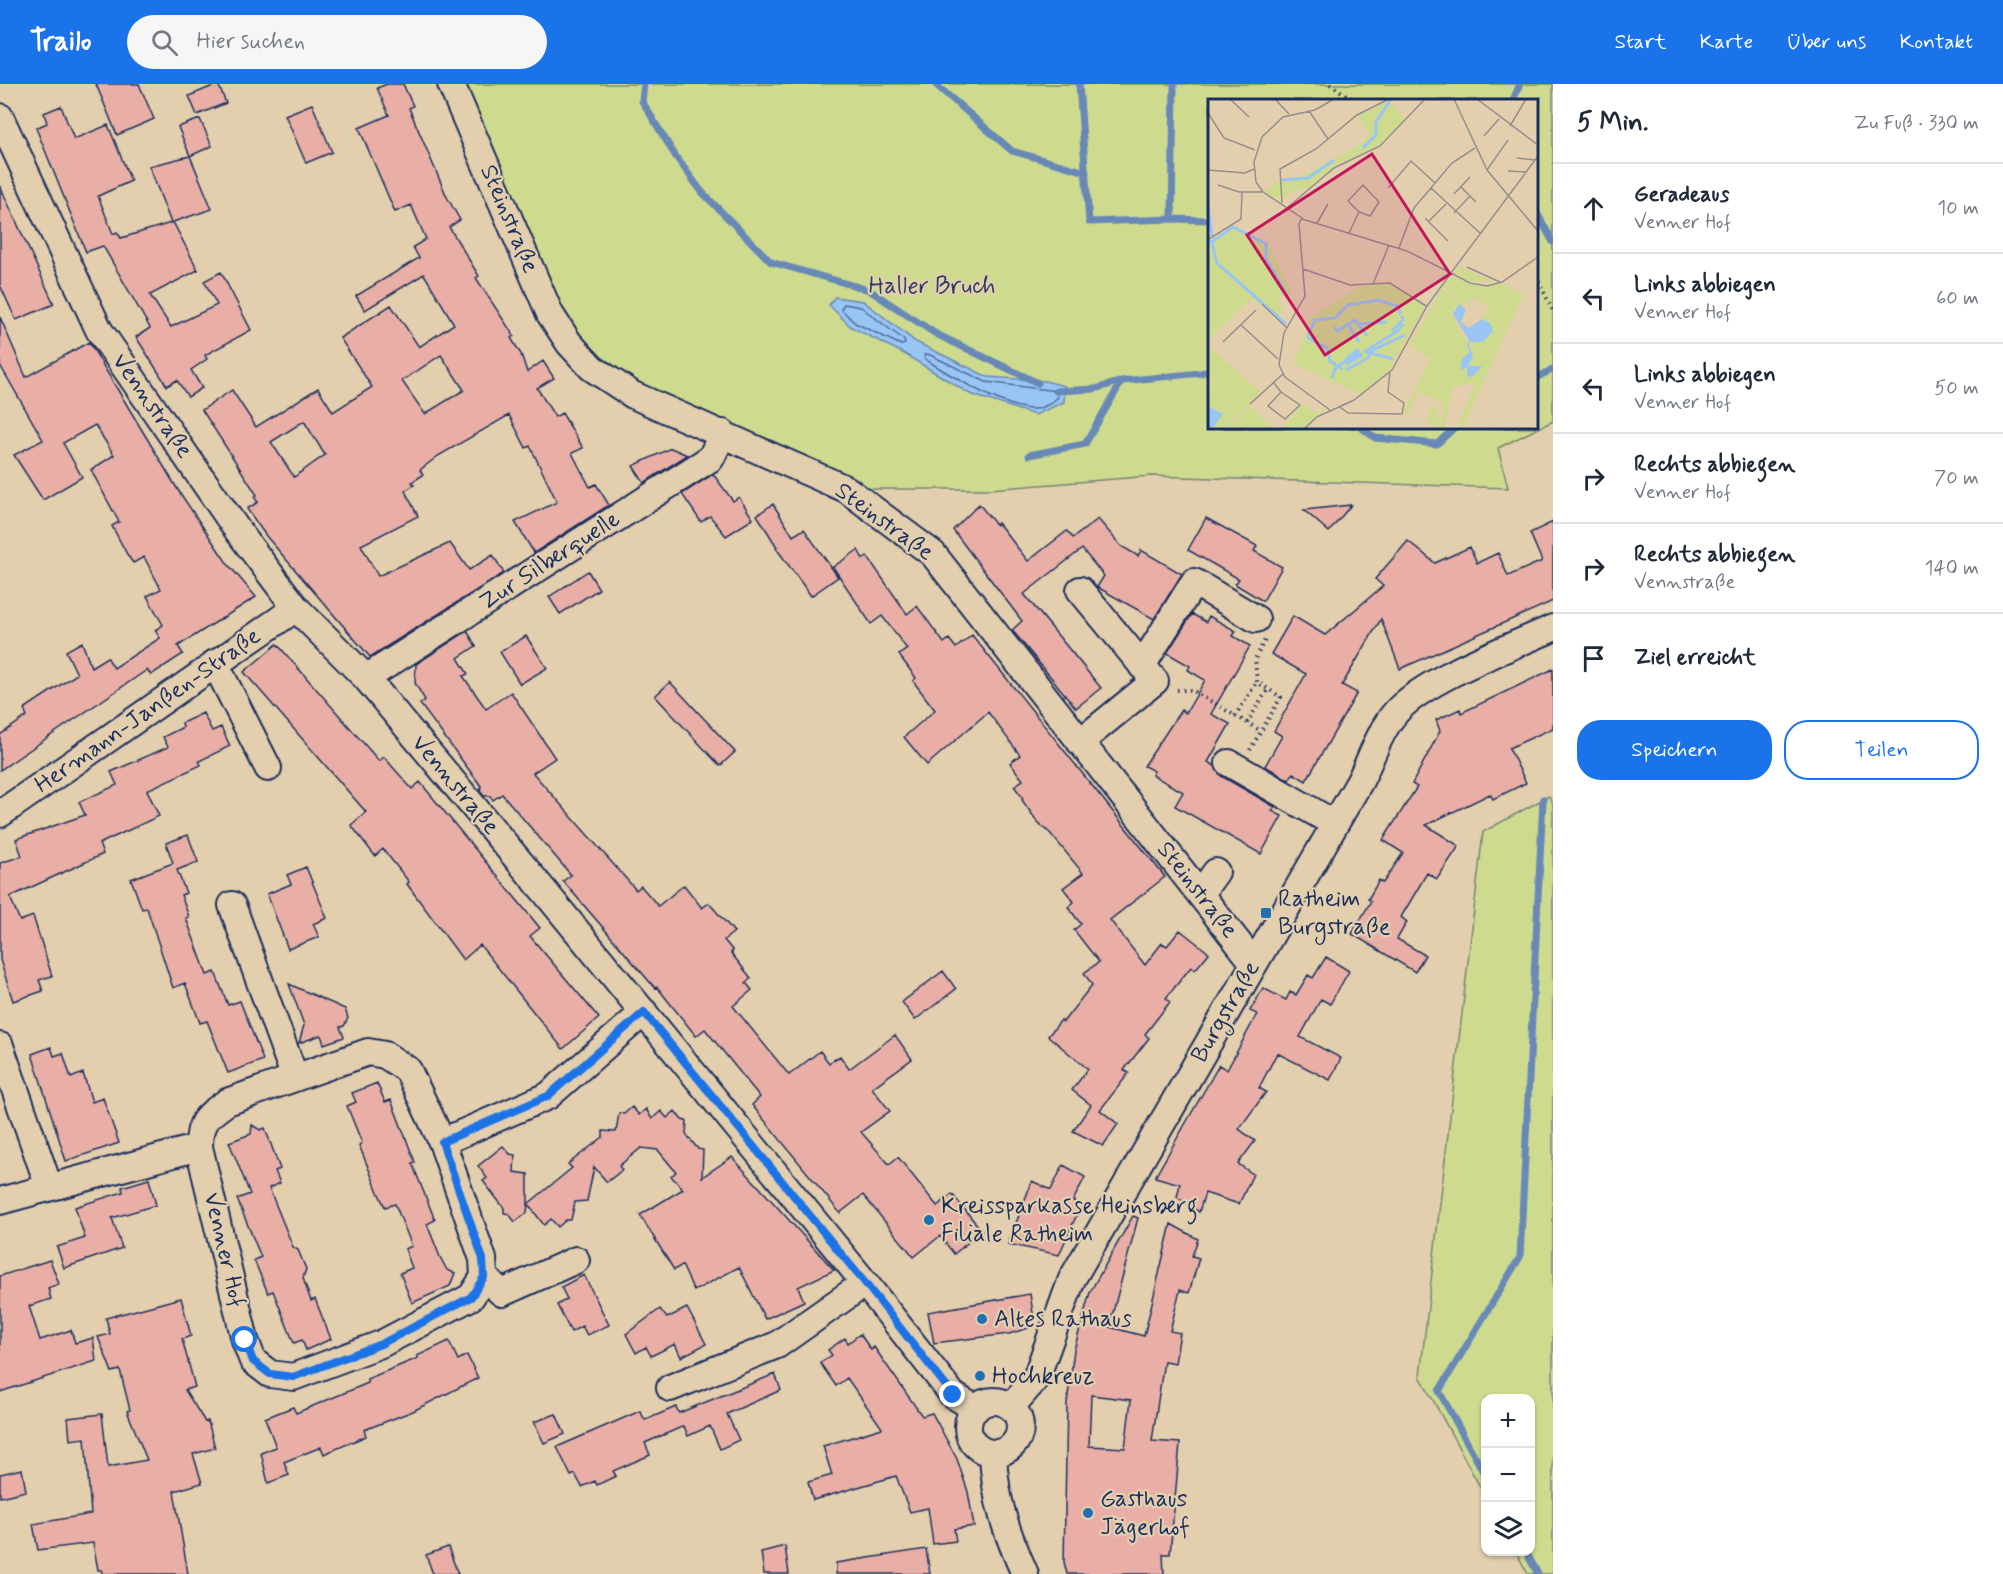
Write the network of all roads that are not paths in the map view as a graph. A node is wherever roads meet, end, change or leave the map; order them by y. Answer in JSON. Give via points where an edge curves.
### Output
{"nodes":[{"id":1,"x":451,"y":84,"type":"edge"},
{"id":2,"x":0,"y":117,"type":"edge"},
{"id":3,"x":723,"y":433,"type":"junction"},
{"id":4,"x":1080,"y":590,"type":"dead end"},
{"id":5,"x":296,"y":608,"type":"junction"},
{"id":6,"x":1256,"y":619,"type":"road end"},
{"id":7,"x":1553,"y":628,"type":"edge"},
{"id":8,"x":215,"y":663,"type":"junction"},
{"id":9,"x":1144,"y":677,"type":"junction"},
{"id":10,"x":366,"y":678,"type":"junction"},
{"id":11,"x":1080,"y":742,"type":"junction"},
{"id":12,"x":1239,"y":758,"type":"road end"},
{"id":13,"x":268,"y":768,"type":"dead end"},
{"id":14,"x":0,"y":814,"type":"edge"},
{"id":15,"x":1335,"y":824,"type":"junction"},
{"id":16,"x":1216,"y":872,"type":"dead end"},
{"id":17,"x":1200,"y":894,"type":"junction"},
{"id":18,"x":232,"y":905,"type":"dead end"},
{"id":19,"x":1254,"y":963,"type":"junction"},
{"id":20,"x":644,"y":1012,"type":"junction"},
{"id":21,"x":0,"y":1046,"type":"edge"},
{"id":22,"x":295,"y":1078,"type":"junction"},
{"id":23,"x":442,"y":1142,"type":"junction"},
{"id":24,"x":199,"y":1148,"type":"junction"},
{"id":25,"x":50,"y":1187,"type":"junction"},
{"id":26,"x":0,"y":1202,"type":"edge"},
{"id":27,"x":576,"y":1260,"type":"dead end"},
{"id":28,"x":484,"y":1277,"type":"junction"},
{"id":29,"x":865,"y":1283,"type":"junction"},
{"id":30,"x":669,"y":1388,"type":"dead end"},
{"id":31,"x":1011,"y":1407,"type":"junction"},
{"id":32,"x":976,"y":1408,"type":"junction"},
{"id":33,"x":993,"y":1454,"type":"junction"},
{"id":34,"x":1025,"y":1574,"type":"edge"}],
"edges":[{"from":1,"to":3,"type":"street","name":"Steinstraße","via":[[550,314],[569,343],[592,368],[633,395]]},
{"from":2,"to":5,"type":"street","name":"Vennstraße","via":[[99,330]]},
{"from":3,"to":10,"type":"street","name":"Zur Silberquelle","via":[[711,458]]},
{"from":3,"to":11,"type":"street","name":"Steinstraße","via":[[846,489],[933,554]]},
{"from":4,"to":9,"type":"street"},
{"from":5,"to":8,"type":"street","name":"Hermann-Janßen-Straße"},
{"from":5,"to":10,"type":"street","name":"Vennstraße"},
{"from":6,"to":9,"type":"street","via":[[1194,582]]},
{"from":7,"to":15,"type":"street","name":"Burgstraße","via":[[1410,698],[1394,714]]},
{"from":8,"to":13,"type":"street"},
{"from":8,"to":14,"type":"street","name":"Hermann-Janßen-Straße"},
{"from":9,"to":11,"type":"street"},
{"from":10,"to":20,"type":"street","name":"Vennstraße"},
{"from":11,"to":17,"type":"street","name":"Steinstraße"},
{"from":12,"to":15,"type":"street"},
{"from":15,"to":19,"type":"street","name":"Burgstraße"},
{"from":16,"to":17,"type":"street"},
{"from":17,"to":19,"type":"street","name":"Steinstraße"},
{"from":18,"to":22,"type":"street"},
{"from":19,"to":31,"type":"street","name":"Burgstraße","via":[[1072,1279],[1036,1378]]},
{"from":20,"to":23,"type":"street","via":[[548,1096]]},
{"from":20,"to":29,"type":"street","name":"Vennstraße"},
{"from":21,"to":25,"type":"street"},
{"from":22,"to":23,"type":"street","name":"Venner Hof","via":[[368,1052],[384,1054],[408,1070]]},
{"from":22,"to":24,"type":"street","name":"Venner Hof","via":[[226,1102],[206,1116],[199,1131]]},
{"from":23,"to":28,"type":"street","name":"Venner Hof","via":[[483,1259]]},
{"from":24,"to":25,"type":"street"},
{"from":24,"to":28,"type":"street","name":"Venner Hof","via":[[245,1340],[253,1361],[270,1374],[293,1377],[381,1344],[471,1297]]},
{"from":25,"to":26,"type":"street"},
{"from":27,"to":28,"type":"street","via":[[502,1293]]},
{"from":29,"to":30,"type":"street","via":[[777,1345]]},
{"from":29,"to":32,"type":"street","name":"Vennstraße","via":[[953,1395]]},
{"from":31,"to":32,"type":"street","via":[[997,1401]]},
{"from":31,"to":33,"type":"street","via":[[1020,1421],[1019,1437],[1009,1449]]},
{"from":32,"to":33,"type":"street","via":[[968,1427],[969,1437],[975,1445]]},
{"from":33,"to":34,"type":"street","via":[[994,1489],[1011,1545]]}]}
